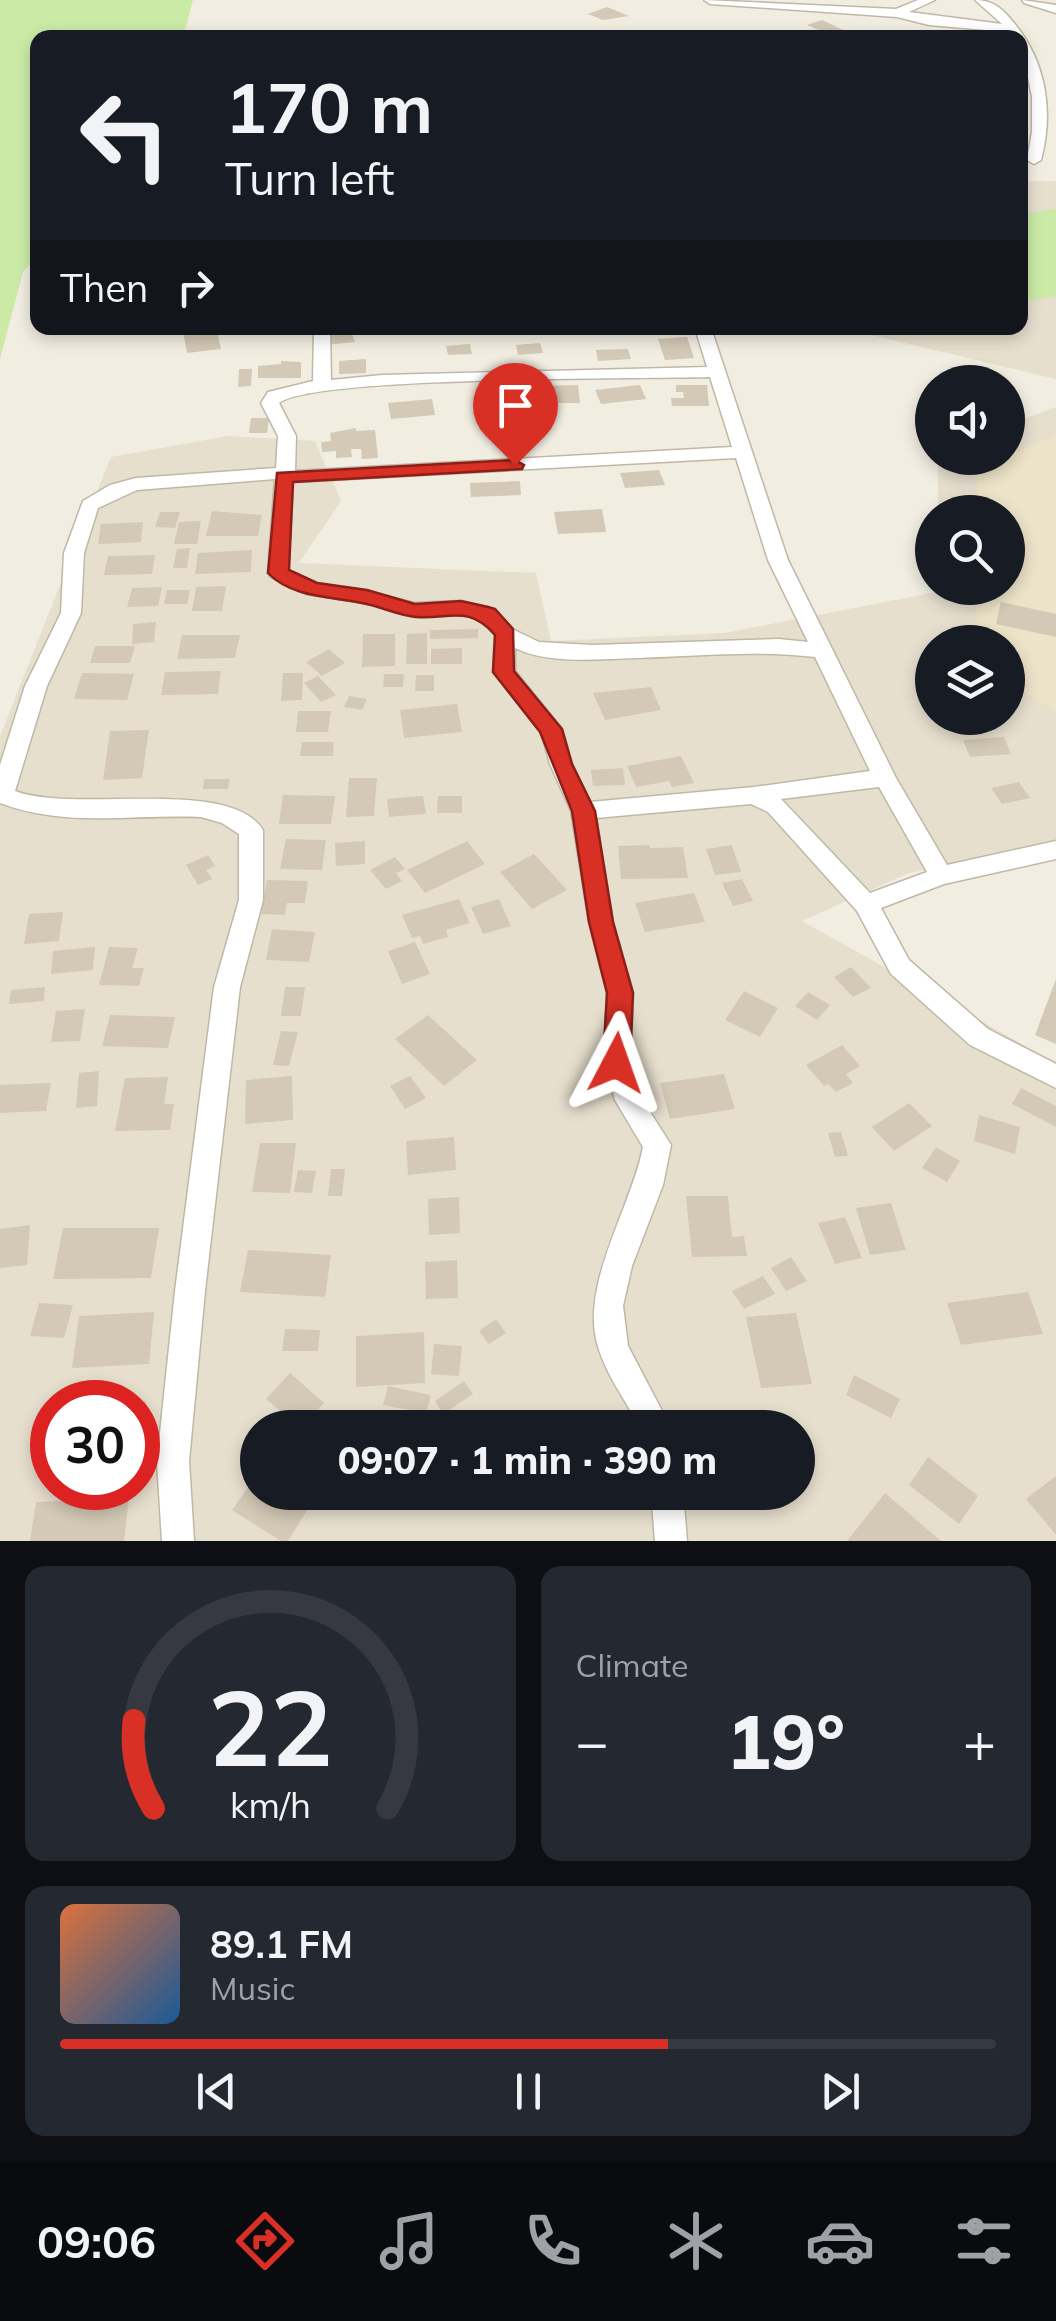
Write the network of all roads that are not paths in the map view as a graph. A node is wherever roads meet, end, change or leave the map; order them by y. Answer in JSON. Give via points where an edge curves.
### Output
{"nodes":[{"id":1,"x":710,"y":0,"type":"edge"},
{"id":2,"x":929,"y":0,"type":"edge"},
{"id":3,"x":982,"y":0,"type":"edge"},
{"id":4,"x":1028,"y":0,"type":"edge"},
{"id":5,"x":1056,"y":10,"type":"edge"},
{"id":6,"x":898,"y":13,"type":"junction"},
{"id":7,"x":986,"y":30,"type":"edge"},
{"id":8,"x":1012,"y":30,"type":"edge"},
{"id":9,"x":1028,"y":47,"type":"edge"},
{"id":10,"x":1028,"y":158,"type":"edge"},
{"id":11,"x":1028,"y":159,"type":"edge"},
{"id":12,"x":1056,"y":162,"type":"edge"},
{"id":13,"x":322,"y":335,"type":"edge"},
{"id":14,"x":705,"y":335,"type":"edge"},
{"id":15,"x":717,"y":372,"type":"junction"},
{"id":16,"x":322,"y":385,"type":"junction"},
{"id":17,"x":743,"y":452,"type":"junction"},
{"id":18,"x":285,"y":475,"type":"junction"},
{"id":19,"x":505,"y":634,"type":"junction"},
{"id":20,"x":824,"y":650,"type":"junction"},
{"id":21,"x":885,"y":778,"type":"junction"},
{"id":22,"x":754,"y":795,"type":"junction"},
{"id":23,"x":583,"y":811,"type":"junction"},
{"id":24,"x":1056,"y":850,"type":"edge"},
{"id":25,"x":940,"y":876,"type":"junction"},
{"id":26,"x":866,"y":904,"type":"junction"},
{"id":27,"x":1056,"y":1077,"type":"edge"},
{"id":28,"x":649,"y":1410,"type":"edge"},
{"id":29,"x":668,"y":1510,"type":"edge"},
{"id":30,"x":178,"y":1541,"type":"edge"},
{"id":31,"x":671,"y":1541,"type":"edge"}],
"edges":[{"from":1,"to":6,"type":"street","via":[[860,18]]},
{"from":2,"to":6,"type":"street"},
{"from":3,"to":8,"type":"street"},
{"from":4,"to":5,"type":"street"},
{"from":6,"to":7,"type":"street"},
{"from":9,"to":10,"type":"street","via":[[1040,142]]},
{"from":11,"to":12,"type":"street"},
{"from":13,"to":16,"type":"street"},
{"from":14,"to":15,"type":"street"},
{"from":15,"to":16,"type":"street"},
{"from":15,"to":17,"type":"street"},
{"from":16,"to":18,"type":"street","via":[[286,390],[270,404],[287,436]]},
{"from":17,"to":18,"type":"street"},
{"from":17,"to":20,"type":"street","via":[[778,560]]},
{"from":18,"to":19,"type":"street","via":[[278,573],[313,589],[414,610],[488,614]]},
{"from":18,"to":30,"type":"street","via":[[136,484],[90,505],[74,552],[71,613],[36,686],[2,794],[35,808],[81,812],[200,809],[237,816],[251,830],[251,900],[227,987],[190,1291],[173,1461]]},
{"from":19,"to":20,"type":"street","via":[[535,649],[592,652]]},
{"from":19,"to":23,"type":"street","via":[[504,672],[550,729]]},
{"from":20,"to":21,"type":"street"},
{"from":21,"to":22,"type":"street"},
{"from":21,"to":25,"type":"street"},
{"from":22,"to":23,"type":"street"},
{"from":22,"to":26,"type":"street","via":[[776,806]]},
{"from":23,"to":28,"type":"street","via":[[620,993],[616,1063],[628,1100],[657,1145],[609,1308],[612,1346]]},
{"from":24,"to":25,"type":"street"},
{"from":25,"to":26,"type":"street"},
{"from":26,"to":27,"type":"street","via":[[900,967],[980,1037]]},
{"from":29,"to":31,"type":"street"}]}
